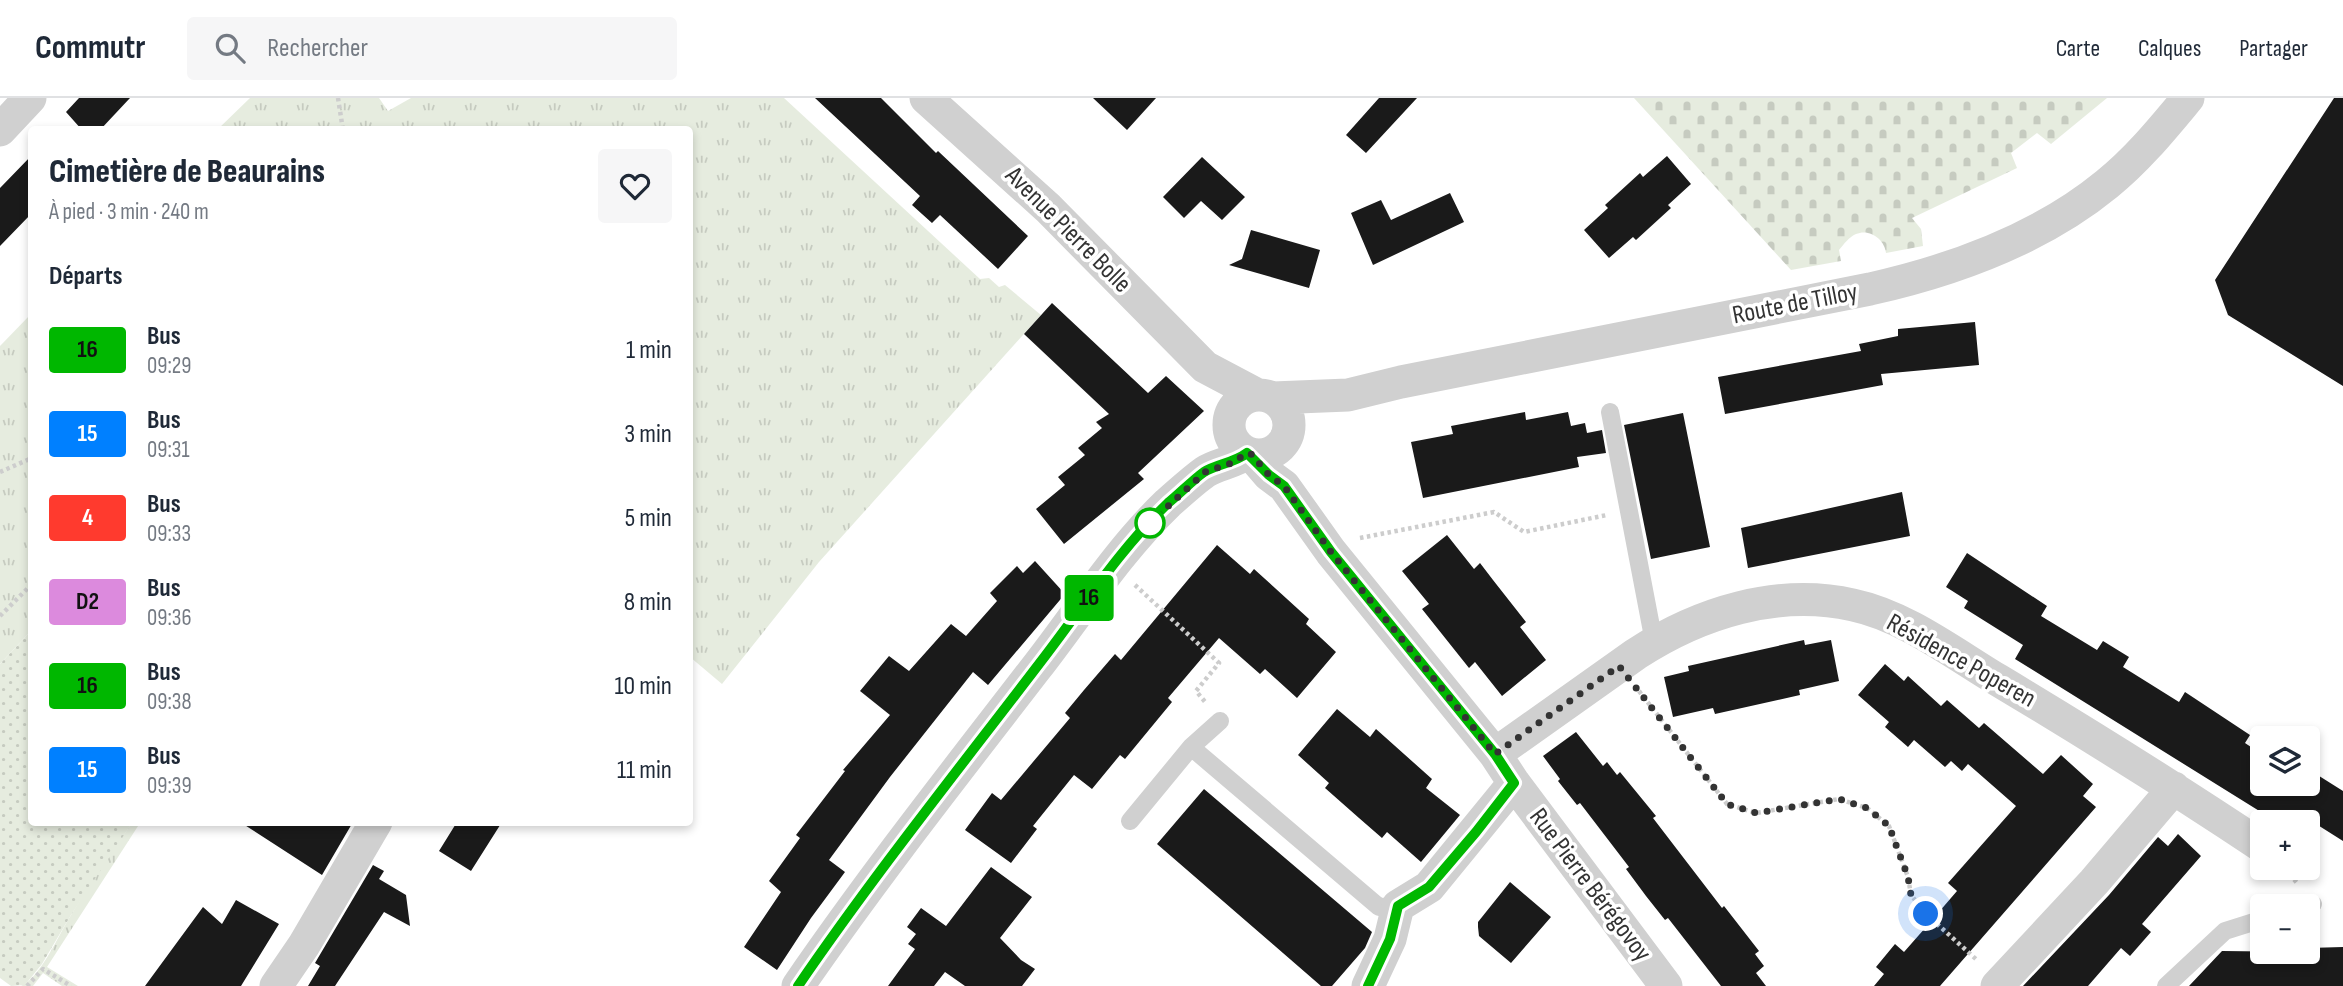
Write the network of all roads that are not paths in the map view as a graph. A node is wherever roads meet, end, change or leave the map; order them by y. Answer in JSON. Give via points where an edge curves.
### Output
{"nodes":[{"id":1,"x":30,"y":98,"type":"edge"},
{"id":2,"x":926,"y":98,"type":"edge"},
{"id":3,"x":2188,"y":98,"type":"edge"},
{"id":4,"x":0,"y":130,"type":"edge"},
{"id":5,"x":1205,"y":367,"type":"junction"},
{"id":6,"x":1348,"y":395,"type":"junction"},
{"id":7,"x":1265,"y":396,"type":"junction"},
{"id":8,"x":1610,"y":412,"type":"dead end"},
{"id":9,"x":1229,"y":421,"type":"junction"},
{"id":10,"x":1286,"y":436,"type":"junction"},
{"id":11,"x":1249,"y":453,"type":"junction"},
{"id":12,"x":1284,"y":486,"type":"junction"},
{"id":13,"x":1654,"y":642,"type":"junction"},
{"id":14,"x":1220,"y":721,"type":"road end"},
{"id":15,"x":1191,"y":747,"type":"junction"},
{"id":16,"x":1495,"y":754,"type":"junction"},
{"id":17,"x":1514,"y":783,"type":"junction"},
{"id":18,"x":2174,"y":788,"type":"junction"},
{"id":19,"x":1130,"y":821,"type":"dead end"},
{"id":20,"x":374,"y":826,"type":"edge"},
{"id":21,"x":2250,"y":838,"type":"edge"},
{"id":22,"x":1398,"y":906,"type":"junction"},
{"id":23,"x":2250,"y":923,"type":"edge"},
{"id":24,"x":1999,"y":984,"type":"edge"},
{"id":25,"x":276,"y":986,"type":"edge"},
{"id":26,"x":798,"y":986,"type":"edge"},
{"id":27,"x":1368,"y":986,"type":"edge"},
{"id":28,"x":1666,"y":986,"type":"edge"},
{"id":29,"x":2166,"y":986,"type":"edge"}],
"edges":[{"from":1,"to":4,"type":"street"},
{"from":2,"to":5,"type":"street","name":"Avenue Pierre Bolle","via":[[1048,208]]},
{"from":3,"to":6,"type":"street","name":"Route de Tilloy","via":[[2148,146],[2080,204],[2031,235],[1942,270],[1870,289]]},
{"from":5,"to":7,"type":"street","name":"Avenue Pierre Bolle"},
{"from":5,"to":9,"type":"street","name":"Avenue Pierre Bolle"},
{"from":6,"to":7,"type":"street","name":"Route de Tilloy"},
{"from":6,"to":10,"type":"street","name":"Route de Tilloy","via":[[1306,418]]},
{"from":7,"to":9,"type":"street","via":[[1238,403]]},
{"from":7,"to":10,"type":"street","via":[[1283,406],[1288,418]]},
{"from":8,"to":13,"type":"lane"},
{"from":9,"to":11,"type":"street","via":[[1231,437]]},
{"from":10,"to":11,"type":"street","via":[[1275,450]]},
{"from":10,"to":12,"type":"street"},
{"from":11,"to":12,"type":"street","name":"Rue Pierre Bérégovoy"},
{"from":11,"to":26,"type":"street","via":[[1205,472],[1168,503],[1120,556]]},
{"from":12,"to":16,"type":"street","name":"Rue Pierre Bérégovoy","via":[[1331,552]]},
{"from":13,"to":16,"type":"street","name":"Résidence Poperen"},
{"from":13,"to":18,"type":"street","name":"Résidence Poperen","via":[[1703,618],[1758,603],[1791,598],[1853,605],[1896,620],[1942,646]]},
{"from":14,"to":15,"type":"lane"},
{"from":15,"to":19,"type":"lane"},
{"from":15,"to":22,"type":"lane","via":[[1379,908]]},
{"from":16,"to":17,"type":"street","name":"Rue Pierre Bérégovoy"},
{"from":17,"to":22,"type":"street","via":[[1429,887]]},
{"from":17,"to":28,"type":"street","name":"Rue Pierre Bérégovoy"},
{"from":18,"to":21,"type":"street","name":"Résidence Poperen"},
{"from":18,"to":24,"type":"street"},
{"from":20,"to":25,"type":"street"},
{"from":22,"to":27,"type":"street","via":[[1390,939]]},
{"from":23,"to":29,"type":"lane","via":[[2225,931]]}]}
